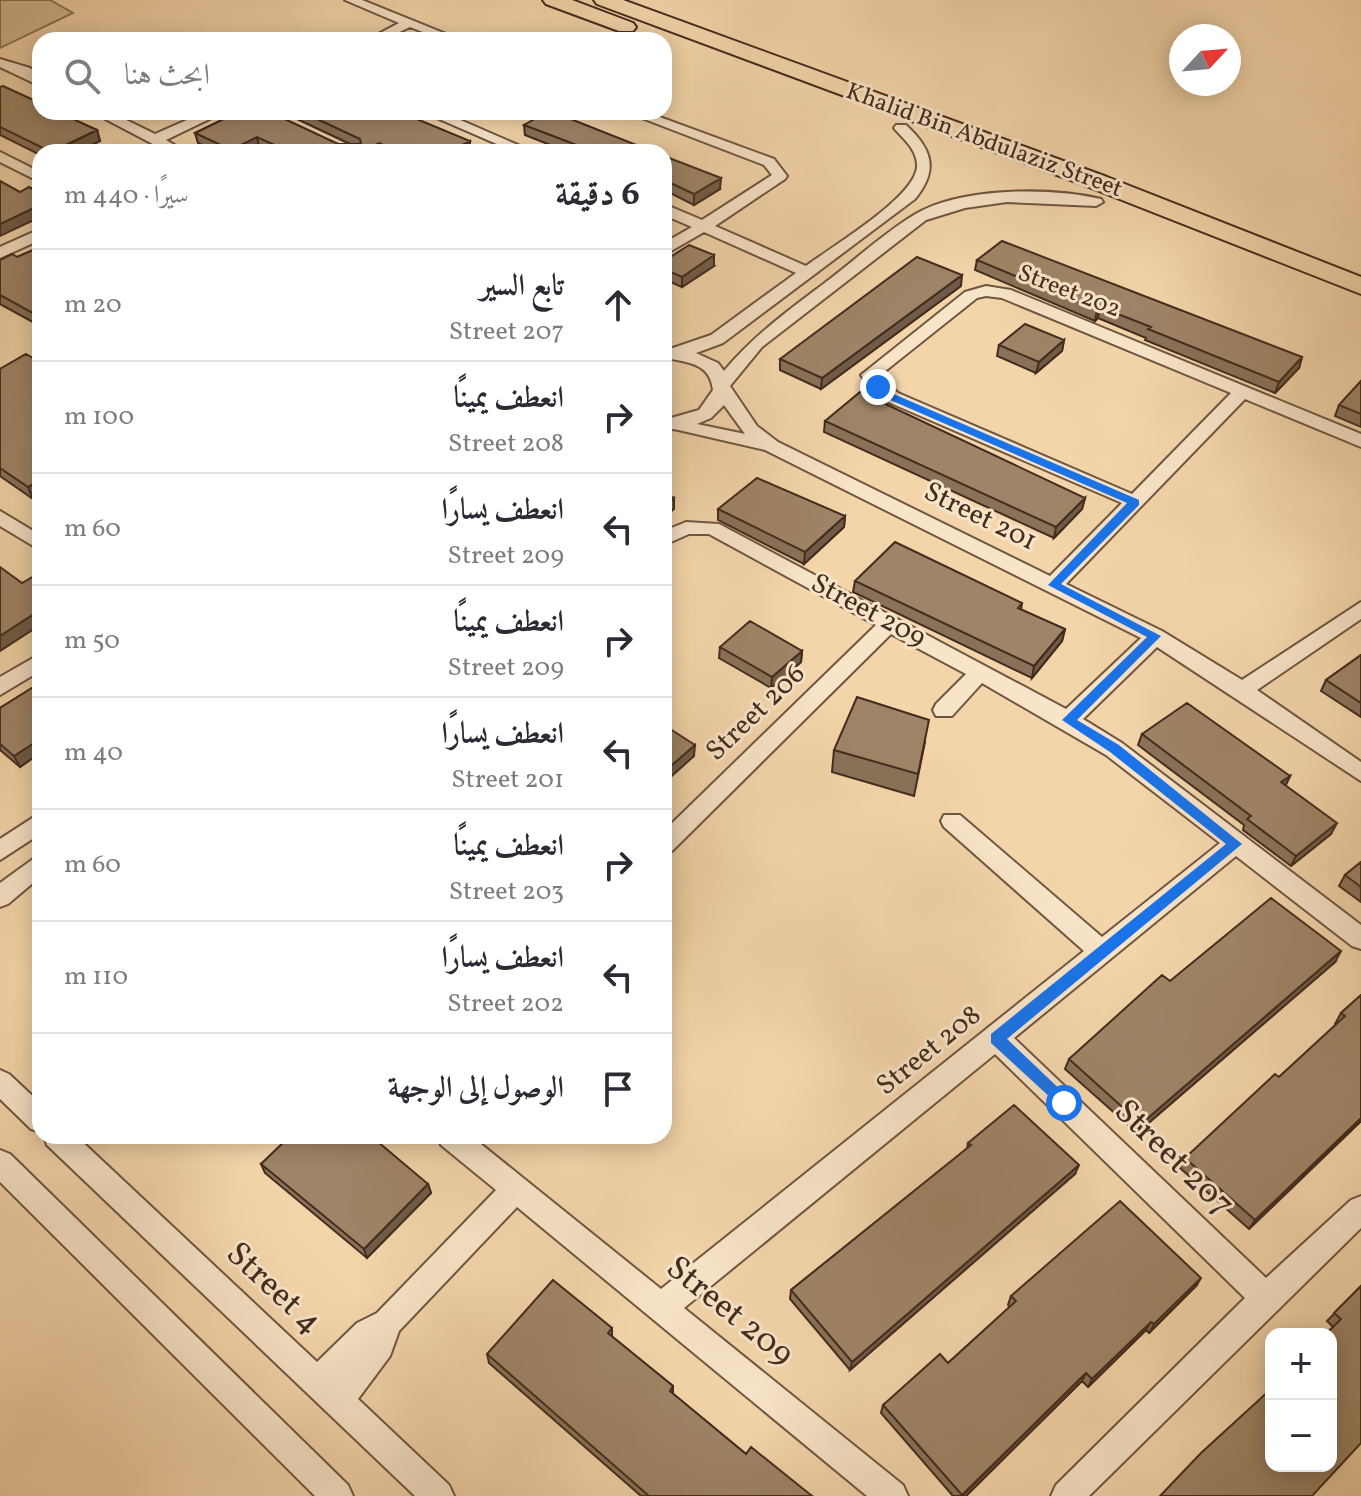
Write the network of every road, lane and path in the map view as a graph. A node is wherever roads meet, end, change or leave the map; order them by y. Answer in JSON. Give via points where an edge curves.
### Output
{"nodes":[{"id":1,"x":351,"y":0,"type":"edge"},
{"id":2,"x":553,"y":0,"type":"edge"},
{"id":3,"x":604,"y":0,"type":"edge"},
{"id":4,"x":411,"y":22,"type":"junction"},
{"id":5,"x":390,"y":32,"type":"edge"},
{"id":6,"x":435,"y":32,"type":"edge"},
{"id":7,"x":641,"y":32,"type":"edge"},
{"id":8,"x":672,"y":43,"type":"edge"},
{"id":9,"x":0,"y":65,"type":"edge"},
{"id":10,"x":32,"y":79,"type":"edge"},
{"id":11,"x":115,"y":120,"type":"edge"},
{"id":12,"x":199,"y":120,"type":"edge"},
{"id":13,"x":449,"y":120,"type":"edge"},
{"id":14,"x":655,"y":120,"type":"edge"},
{"id":15,"x":901,"y":128,"type":"junction"},
{"id":16,"x":154,"y":140,"type":"junction"},
{"id":17,"x":162,"y":144,"type":"edge"},
{"id":18,"x":508,"y":144,"type":"edge"},
{"id":19,"x":0,"y":156,"type":"edge"},
{"id":20,"x":32,"y":174,"type":"edge"},
{"id":21,"x":910,"y":196,"type":"junction"},
{"id":22,"x":1096,"y":202,"type":"junction"},
{"id":23,"x":945,"y":207,"type":"junction"},
{"id":24,"x":672,"y":212,"type":"edge"},
{"id":25,"x":702,"y":225,"type":"junction"},
{"id":26,"x":32,"y":238,"type":"edge"},
{"id":27,"x":672,"y":245,"type":"edge"},
{"id":28,"x":0,"y":253,"type":"edge"},
{"id":29,"x":807,"y":272,"type":"junction"},
{"id":30,"x":1361,"y":286,"type":"edge"},
{"id":31,"x":1361,"y":308,"type":"edge"},
{"id":32,"x":672,"y":354,"type":"edge"},
{"id":33,"x":672,"y":354,"type":"edge"},
{"id":34,"x":724,"y":387,"type":"junction"},
{"id":35,"x":1243,"y":391,"type":"junction"},
{"id":36,"x":672,"y":424,"type":"edge"},
{"id":37,"x":672,"y":425,"type":"edge"},
{"id":38,"x":1361,"y":441,"type":"edge"},
{"id":39,"x":772,"y":446,"type":"junction"},
{"id":40,"x":1135,"y":502,"type":"junction"},
{"id":41,"x":0,"y":517,"type":"edge"},
{"id":42,"x":672,"y":535,"type":"edge"},
{"id":43,"x":32,"y":539,"type":"edge"},
{"id":44,"x":1053,"y":585,"type":"junction"},
{"id":45,"x":1357,"y":618,"type":"edge"},
{"id":46,"x":890,"y":623,"type":"junction"},
{"id":47,"x":1155,"y":636,"type":"junction"},
{"id":48,"x":32,"y":666,"type":"edge"},
{"id":49,"x":981,"y":671,"type":"junction"},
{"id":50,"x":0,"y":687,"type":"edge"},
{"id":51,"x":1242,"y":690,"type":"junction"},
{"id":52,"x":944,"y":710,"type":"dead end"},
{"id":53,"x":1068,"y":720,"type":"junction"},
{"id":54,"x":1361,"y":773,"type":"edge"},
{"id":55,"x":673,"y":821,"type":"edge"},
{"id":56,"x":952,"y":821,"type":"dead end"},
{"id":57,"x":32,"y":828,"type":"edge"},
{"id":58,"x":1235,"y":844,"type":"junction"},
{"id":59,"x":0,"y":851,"type":"edge"},
{"id":60,"x":32,"y":870,"type":"edge"},
{"id":61,"x":0,"y":897,"type":"edge"},
{"id":62,"x":1361,"y":939,"type":"edge"},
{"id":63,"x":1102,"y":952,"type":"junction"},
{"id":64,"x":996,"y":1038,"type":"junction"},
{"id":65,"x":0,"y":1082,"type":"edge"},
{"id":66,"x":32,"y":1112,"type":"edge"},
{"id":67,"x":66,"y":1144,"type":"edge"},
{"id":68,"x":461,"y":1144,"type":"edge"},
{"id":69,"x":0,"y":1163,"type":"edge"},
{"id":70,"x":516,"y":1189,"type":"junction"},
{"id":71,"x":1361,"y":1209,"type":"edge"},
{"id":72,"x":1266,"y":1298,"type":"junction"},
{"id":73,"x":662,"y":1307,"type":"junction"},
{"id":74,"x":329,"y":1391,"type":"junction"},
{"id":75,"x":337,"y":1496,"type":"edge"},
{"id":76,"x":438,"y":1496,"type":"edge"},
{"id":77,"x":892,"y":1496,"type":"edge"},
{"id":78,"x":1067,"y":1496,"type":"edge"}],
"edges":[{"from":1,"to":4,"type":"street"},
{"from":2,"to":7,"type":"main road","name":"Khalid Bin Abdulaziz Street"},
{"from":3,"to":30,"type":"main road","name":"Khalid Bin Abdulaziz Street","via":[[1098,182]]},
{"from":4,"to":5,"type":"street"},
{"from":4,"to":6,"type":"street"},
{"from":8,"to":15,"type":"main road","name":"Khalid Bin Abdulaziz Street"},
{"from":9,"to":10,"type":"street"},
{"from":11,"to":16,"type":"street"},
{"from":12,"to":16,"type":"street"},
{"from":13,"to":18,"type":"street"},
{"from":14,"to":25,"type":"street","via":[[769,162],[780,176]]},
{"from":15,"to":21,"type":"street","via":[[926,158],[926,173]]},
{"from":15,"to":22,"type":"main road","name":"Khalid Bin Abdulaziz Street"},
{"from":16,"to":17,"type":"street"},
{"from":19,"to":20,"type":"street"},
{"from":21,"to":23,"type":"street","via":[[940,196]]},
{"from":21,"to":29,"type":"street"},
{"from":22,"to":23,"type":"street","via":[[1002,196]]},
{"from":22,"to":31,"type":"main road","name":"Khalid Bin Abdulaziz Street"},
{"from":23,"to":34,"type":"street","via":[[921,217],[756,343]]},
{"from":24,"to":25,"type":"street"},
{"from":25,"to":27,"type":"street"},
{"from":25,"to":29,"type":"street"},
{"from":26,"to":28,"type":"street"},
{"from":29,"to":32,"type":"street","via":[[717,339]]},
{"from":33,"to":34,"type":"street","name":"Street 201","via":[[709,365]]},
{"from":34,"to":36,"type":"street","via":[[710,412]]},
{"from":34,"to":39,"type":"street","name":"Street 201","via":[[751,430]]},
{"from":35,"to":38,"type":"street","name":"Street 202"},
{"from":35,"to":40,"type":"street"},
{"from":35,"to":40,"type":"street","name":"Street 202","via":[[1005,293],[986,291],[971,295],[870,375],[892,397]]},
{"from":37,"to":39,"type":"street","name":"Street 201"},
{"from":39,"to":44,"type":"street","name":"Street 201"},
{"from":40,"to":44,"type":"street"},
{"from":41,"to":43,"type":"street"},
{"from":42,"to":46,"type":"street","name":"Street 209","via":[[686,528],[712,528]]},
{"from":44,"to":47,"type":"street","name":"Street 201"},
{"from":45,"to":51,"type":"street"},
{"from":46,"to":49,"type":"street","name":"Street 209"},
{"from":46,"to":55,"type":"street","name":"Street 206"},
{"from":47,"to":51,"type":"street","name":"Street 201"},
{"from":47,"to":53,"type":"street"},
{"from":48,"to":50,"type":"street"},
{"from":49,"to":52,"type":"street"},
{"from":49,"to":53,"type":"street","name":"Street 209"},
{"from":51,"to":54,"type":"street","name":"Street 201"},
{"from":53,"to":58,"type":"street","name":"Street 209","via":[[1114,749]]},
{"from":56,"to":63,"type":"street"},
{"from":57,"to":59,"type":"street"},
{"from":58,"to":62,"type":"street","name":"Street 209"},
{"from":58,"to":63,"type":"street","name":"Street 208"},
{"from":60,"to":61,"type":"street"},
{"from":63,"to":64,"type":"street","name":"Street 208"},
{"from":64,"to":72,"type":"street","name":"Street 207"},
{"from":64,"to":73,"type":"street","name":"Street 208"},
{"from":65,"to":66,"type":"street"},
{"from":67,"to":74,"type":"street","name":"Street 4"},
{"from":68,"to":70,"type":"street","name":"Street 209"},
{"from":69,"to":75,"type":"street"},
{"from":70,"to":73,"type":"street","name":"Street 209"},
{"from":70,"to":74,"type":"street","via":[[387,1323],[380,1346]]},
{"from":71,"to":72,"type":"street"},
{"from":72,"to":78,"type":"street"},
{"from":73,"to":77,"type":"street","name":"Street 209"},
{"from":74,"to":76,"type":"street","name":"Street 4"}]}
